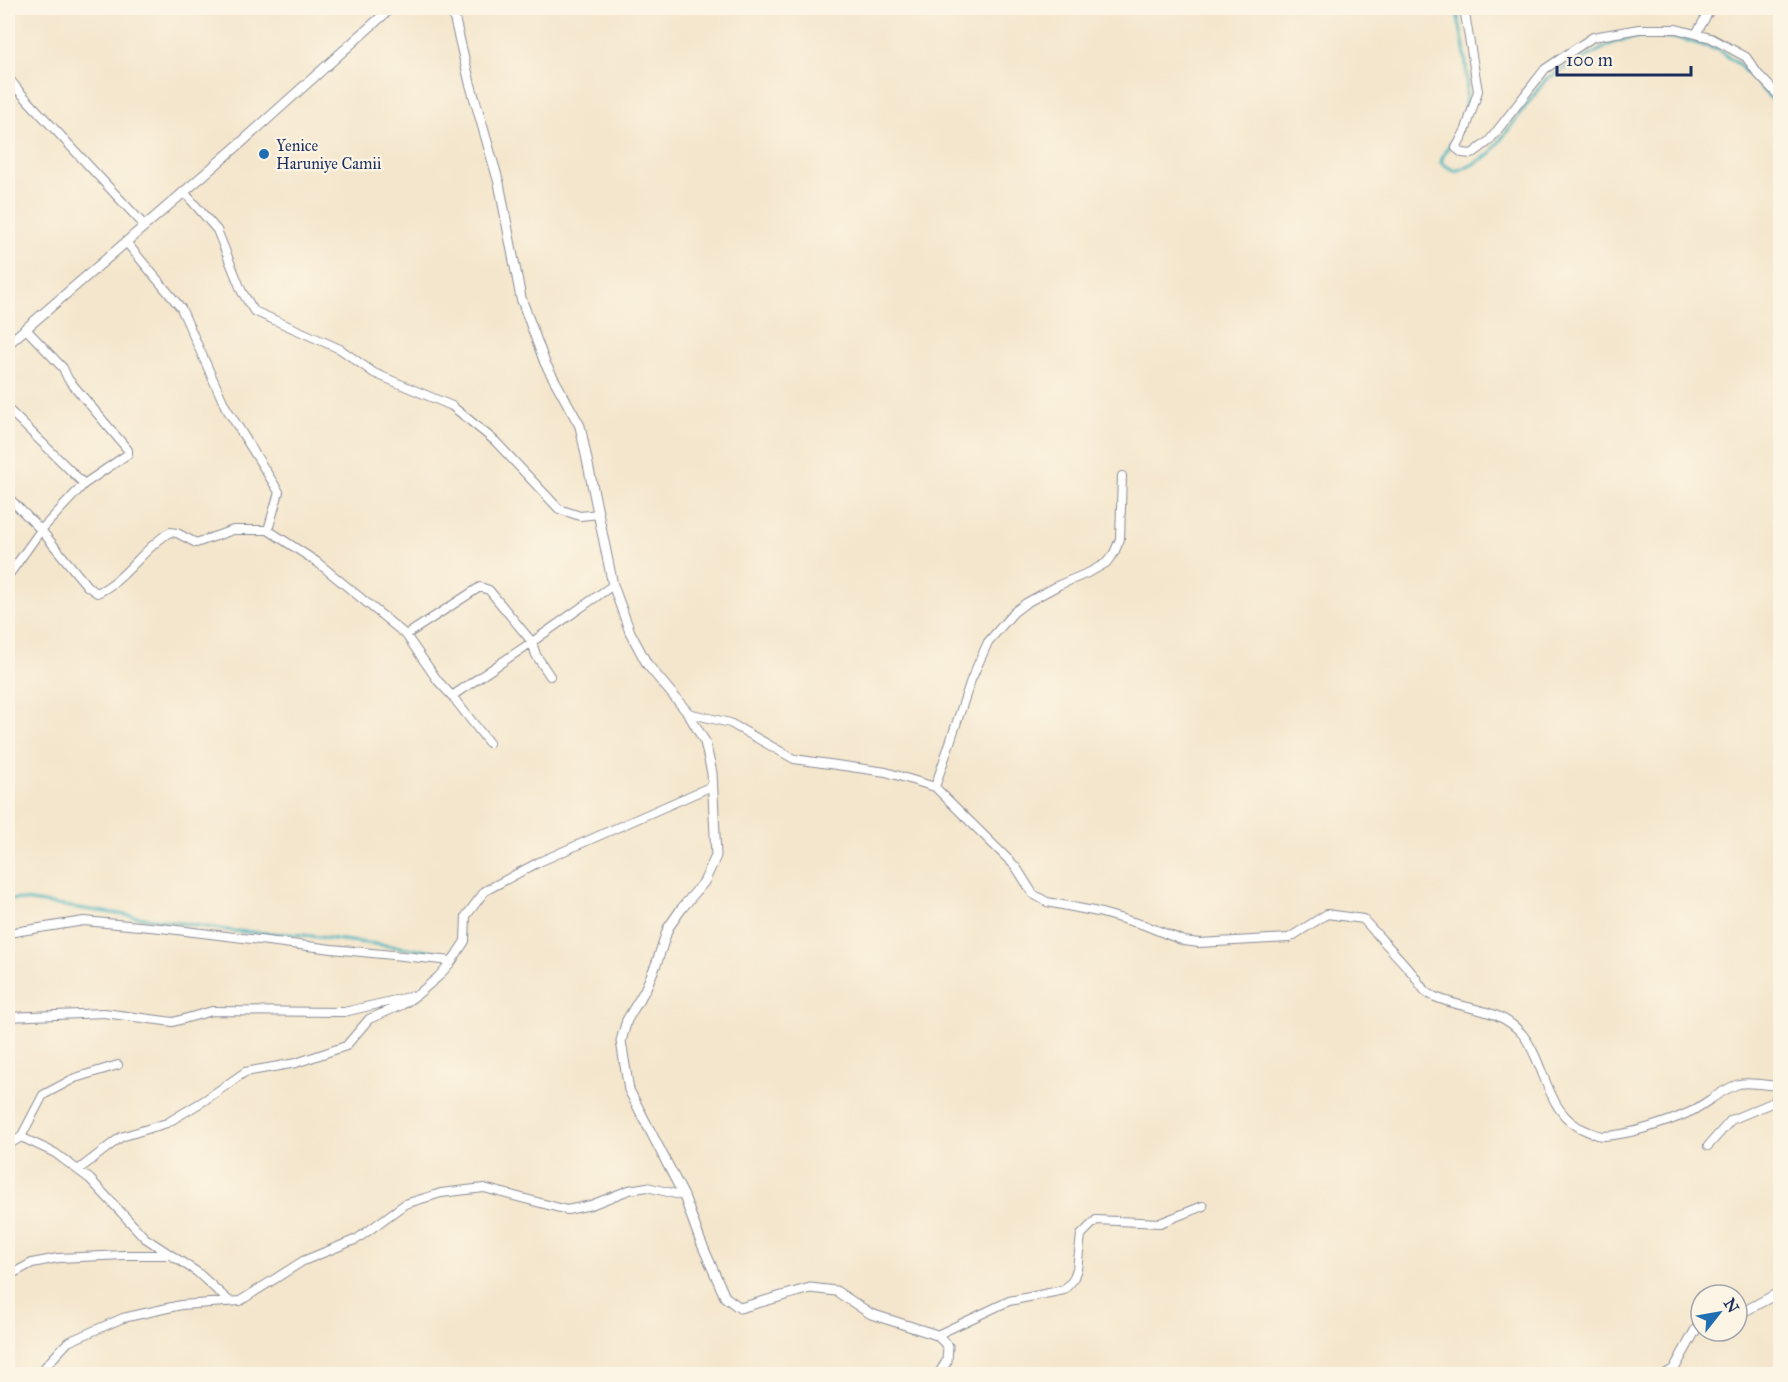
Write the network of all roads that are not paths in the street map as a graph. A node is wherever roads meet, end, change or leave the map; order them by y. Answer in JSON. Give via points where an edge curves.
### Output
{"nodes":[{"id":1,"x":391,"y":8,"type":"edge"},
{"id":2,"x":452,"y":8,"type":"edge"},
{"id":3,"x":1464,"y":8,"type":"edge"},
{"id":4,"x":1711,"y":8,"type":"edge"},
{"id":5,"x":1696,"y":34,"type":"junction"},
{"id":6,"x":8,"y":76,"type":"edge"},
{"id":7,"x":1780,"y":97,"type":"edge"},
{"id":8,"x":184,"y":192,"type":"junction"},
{"id":9,"x":145,"y":226,"type":"junction"},
{"id":10,"x":126,"y":242,"type":"junction"},
{"id":11,"x":25,"y":328,"type":"junction"},
{"id":12,"x":8,"y":344,"type":"edge"},
{"id":13,"x":8,"y":409,"type":"edge"},
{"id":14,"x":1122,"y":476,"type":"dead end"},
{"id":15,"x":84,"y":484,"type":"junction"},
{"id":16,"x":8,"y":497,"type":"edge"},
{"id":17,"x":599,"y":514,"type":"junction"},
{"id":18,"x":41,"y":530,"type":"junction"},
{"id":19,"x":268,"y":530,"type":"junction"},
{"id":20,"x":8,"y":576,"type":"edge"},
{"id":21,"x":613,"y":585,"type":"junction"},
{"id":22,"x":406,"y":635,"type":"junction"},
{"id":23,"x":532,"y":642,"type":"junction"},
{"id":24,"x":550,"y":676,"type":"dead end"},
{"id":25,"x":452,"y":696,"type":"junction"},
{"id":26,"x":688,"y":713,"type":"junction"},
{"id":27,"x":489,"y":743,"type":"dead end"},
{"id":28,"x":712,"y":786,"type":"junction"},
{"id":29,"x":935,"y":787,"type":"junction"},
{"id":30,"x":8,"y":933,"type":"edge"},
{"id":31,"x":452,"y":961,"type":"junction"},
{"id":32,"x":417,"y":994,"type":"junction"},
{"id":33,"x":8,"y":1017,"type":"edge"},
{"id":34,"x":118,"y":1065,"type":"dead end"},
{"id":35,"x":1780,"y":1086,"type":"edge"},
{"id":36,"x":1780,"y":1091,"type":"edge"},
{"id":37,"x":21,"y":1137,"type":"junction"},
{"id":38,"x":8,"y":1145,"type":"edge"},
{"id":39,"x":1708,"y":1146,"type":"dead end"},
{"id":40,"x":78,"y":1170,"type":"junction"},
{"id":41,"x":684,"y":1196,"type":"junction"},
{"id":42,"x":1203,"y":1206,"type":"dead end"},
{"id":43,"x":170,"y":1255,"type":"junction"},
{"id":44,"x":8,"y":1276,"type":"edge"},
{"id":45,"x":1780,"y":1292,"type":"edge"},
{"id":46,"x":230,"y":1302,"type":"junction"},
{"id":47,"x":1749,"y":1309,"type":"edge"},
{"id":48,"x":937,"y":1335,"type":"junction"},
{"id":49,"x":1689,"y":1342,"type":"edge"},
{"id":50,"x":42,"y":1374,"type":"edge"},
{"id":51,"x":939,"y":1374,"type":"edge"},
{"id":52,"x":1666,"y":1374,"type":"edge"}],
"edges":[{"from":1,"to":8,"type":"street"},
{"from":2,"to":17,"type":"street","via":[[499,183],[521,298],[545,363],[580,426]]},
{"from":3,"to":5,"type":"street","via":[[1478,91],[1456,148],[1462,153],[1472,154],[1489,141],[1545,69],[1593,37],[1639,29],[1676,29]]},
{"from":4,"to":5,"type":"street"},
{"from":5,"to":7,"type":"street","via":[[1746,57]]},
{"from":6,"to":9,"type":"street"},
{"from":8,"to":9,"type":"street"},
{"from":8,"to":17,"type":"street","via":[[217,230],[242,292],[254,310],[339,349],[374,373],[452,406],[495,441],[559,509],[580,516]]},
{"from":9,"to":10,"type":"street"},
{"from":10,"to":11,"type":"street"},
{"from":10,"to":19,"type":"street","via":[[181,308],[225,406],[279,492]]},
{"from":11,"to":12,"type":"street"},
{"from":11,"to":15,"type":"street","via":[[63,368],[128,450],[128,454]]},
{"from":13,"to":15,"type":"street"},
{"from":14,"to":29,"type":"street","via":[[1120,539],[1114,554],[1090,572],[1026,603],[988,642]]},
{"from":15,"to":18,"type":"street"},
{"from":16,"to":18,"type":"street"},
{"from":17,"to":21,"type":"street"},
{"from":18,"to":19,"type":"street","via":[[97,593],[170,532],[196,543],[233,530]]},
{"from":18,"to":20,"type":"street"},
{"from":19,"to":22,"type":"street","via":[[317,562]]},
{"from":21,"to":23,"type":"street"},
{"from":21,"to":26,"type":"street","via":[[646,664]]},
{"from":22,"to":23,"type":"street","via":[[480,587],[489,590]]},
{"from":22,"to":25,"type":"street"},
{"from":23,"to":24,"type":"street"},
{"from":23,"to":25,"type":"street"},
{"from":25,"to":27,"type":"street"},
{"from":26,"to":28,"type":"street","via":[[705,742]]},
{"from":26,"to":29,"type":"street","via":[[730,723],[794,759],[886,771]]},
{"from":28,"to":31,"type":"street","via":[[539,862],[485,891],[466,916],[465,940]]},
{"from":28,"to":41,"type":"street","via":[[716,856],[704,882],[668,928],[621,1041],[629,1090]]},
{"from":29,"to":35,"type":"street","via":[[1016,867],[1034,894],[1047,902],[1110,915],[1198,943],[1289,938],[1327,914],[1363,919],[1426,993],[1491,1012],[1523,1035],[1538,1058],[1560,1113],[1584,1130],[1601,1136],[1628,1133],[1690,1112],[1740,1084]]},
{"from":30,"to":31,"type":"street","via":[[84,921]]},
{"from":31,"to":32,"type":"street"},
{"from":32,"to":33,"type":"street","via":[[344,1012],[212,1011],[173,1022],[104,1013]]},
{"from":32,"to":40,"type":"street","via":[[369,1019],[346,1046],[296,1063],[245,1072],[167,1123],[121,1137]]},
{"from":34,"to":37,"type":"street","via":[[75,1078],[43,1095]]},
{"from":36,"to":39,"type":"street","via":[[1774,1102],[1731,1120]]},
{"from":37,"to":38,"type":"street"},
{"from":37,"to":40,"type":"street","via":[[55,1153]]},
{"from":40,"to":43,"type":"street","via":[[145,1238]]},
{"from":41,"to":46,"type":"street","via":[[647,1188],[629,1190],[567,1210],[484,1188],[441,1193],[405,1204],[357,1239],[303,1261],[240,1301]]},
{"from":41,"to":48,"type":"street","via":[[725,1297],[740,1308],[810,1288],[836,1291],[871,1314]]},
{"from":42,"to":48,"type":"street","via":[[1160,1223],[1096,1220],[1081,1235],[1077,1269],[1064,1290],[1009,1301]]},
{"from":43,"to":44,"type":"street","via":[[58,1258],[32,1263]]},
{"from":43,"to":46,"type":"street","via":[[198,1272]]},
{"from":45,"to":47,"type":"street"},
{"from":46,"to":50,"type":"street","via":[[181,1305],[123,1318],[68,1342]]},
{"from":48,"to":51,"type":"street","via":[[948,1346],[947,1361]]},
{"from":49,"to":52,"type":"street","via":[[1674,1369]]}]}
